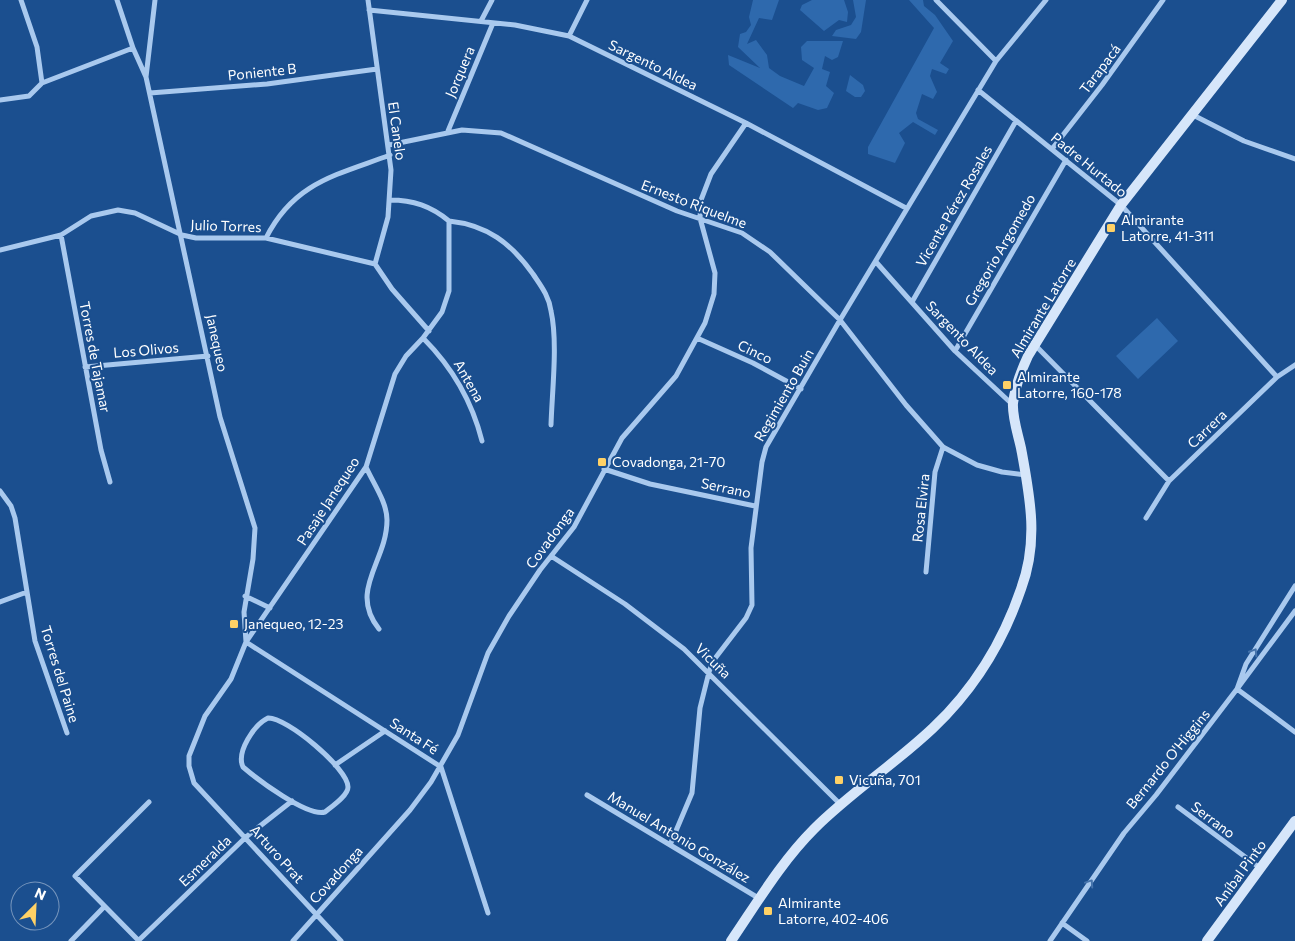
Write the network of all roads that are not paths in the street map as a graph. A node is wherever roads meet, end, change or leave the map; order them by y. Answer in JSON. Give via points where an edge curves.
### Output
{"nodes":[{"id":1,"x":21,"y":0,"type":"edge"},
{"id":2,"x":117,"y":0,"type":"edge"},
{"id":3,"x":155,"y":0,"type":"edge"},
{"id":4,"x":368,"y":0,"type":"edge"},
{"id":5,"x":492,"y":0,"type":"edge"},
{"id":6,"x":587,"y":0,"type":"edge"},
{"id":7,"x":936,"y":0,"type":"edge"},
{"id":8,"x":1046,"y":0,"type":"edge"},
{"id":9,"x":1163,"y":0,"type":"edge"},
{"id":10,"x":1282,"y":0,"type":"edge"},
{"id":11,"x":369,"y":10,"type":"junction"},
{"id":12,"x":481,"y":21,"type":"junction"},
{"id":13,"x":493,"y":23,"type":"junction"},
{"id":14,"x":569,"y":36,"type":"junction"},
{"id":15,"x":133,"y":48,"type":"junction"},
{"id":16,"x":996,"y":61,"type":"junction"},
{"id":17,"x":377,"y":69,"type":"junction"},
{"id":18,"x":146,"y":78,"type":"junction"},
{"id":19,"x":42,"y":83,"type":"junction"},
{"id":20,"x":978,"y":90,"type":"junction"},
{"id":21,"x":150,"y":93,"type":"junction"},
{"id":22,"x":0,"y":100,"type":"edge"},
{"id":23,"x":1193,"y":114,"type":"junction"},
{"id":24,"x":1016,"y":121,"type":"junction"},
{"id":25,"x":746,"y":123,"type":"junction"},
{"id":26,"x":448,"y":131,"type":"junction"},
{"id":27,"x":389,"y":144,"type":"junction"},
{"id":28,"x":1052,"y":149,"type":"junction"},
{"id":29,"x":390,"y":155,"type":"junction"},
{"id":30,"x":1295,"y":159,"type":"edge"},
{"id":31,"x":1066,"y":160,"type":"junction"},
{"id":32,"x":390,"y":200,"type":"junction"},
{"id":33,"x":1121,"y":205,"type":"junction"},
{"id":34,"x":906,"y":208,"type":"junction"},
{"id":35,"x":700,"y":218,"type":"junction"},
{"id":36,"x":449,"y":221,"type":"junction"},
{"id":37,"x":61,"y":235,"type":"junction"},
{"id":38,"x":182,"y":235,"type":"junction"},
{"id":39,"x":266,"y":238,"type":"junction"},
{"id":40,"x":0,"y":250,"type":"edge"},
{"id":41,"x":876,"y":262,"type":"junction"},
{"id":42,"x":375,"y":264,"type":"junction"},
{"id":43,"x":912,"y":302,"type":"junction"},
{"id":44,"x":840,"y":320,"type":"junction"},
{"id":45,"x":429,"y":330,"type":"junction"},
{"id":46,"x":423,"y":338,"type":"junction"},
{"id":47,"x":697,"y":338,"type":"junction"},
{"id":48,"x":1034,"y":344,"type":"junction"},
{"id":49,"x":955,"y":351,"type":"junction"},
{"id":50,"x":208,"y":356,"type":"junction"},
{"id":51,"x":1295,"y":365,"type":"edge"},
{"id":52,"x":85,"y":367,"type":"junction"},
{"id":53,"x":1277,"y":377,"type":"junction"},
{"id":54,"x":801,"y":389,"type":"junction"},
{"id":55,"x":1013,"y":406,"type":"junction"},
{"id":56,"x":551,"y":425,"type":"dead end"},
{"id":57,"x":482,"y":441,"type":"dead end"},
{"id":58,"x":943,"y":447,"type":"junction"},
{"id":59,"x":366,"y":467,"type":"junction"},
{"id":60,"x":604,"y":469,"type":"junction"},
{"id":61,"x":1026,"y":475,"type":"junction"},
{"id":62,"x":1169,"y":481,"type":"junction"},
{"id":63,"x":110,"y":482,"type":"dead end"},
{"id":64,"x":0,"y":491,"type":"edge"},
{"id":65,"x":756,"y":506,"type":"junction"},
{"id":66,"x":1146,"y":518,"type":"dead end"},
{"id":67,"x":551,"y":556,"type":"junction"},
{"id":68,"x":926,"y":572,"type":"dead end"},
{"id":69,"x":1295,"y":586,"type":"edge"},
{"id":70,"x":27,"y":592,"type":"junction"},
{"id":71,"x":245,"y":596,"type":"junction"},
{"id":72,"x":0,"y":602,"type":"edge"},
{"id":73,"x":270,"y":608,"type":"junction"},
{"id":74,"x":1295,"y":611,"type":"edge"},
{"id":75,"x":379,"y":629,"type":"dead end"},
{"id":76,"x":246,"y":642,"type":"junction"},
{"id":77,"x":709,"y":672,"type":"junction"},
{"id":78,"x":1237,"y":689,"type":"junction"},
{"id":79,"x":385,"y":730,"type":"junction"},
{"id":80,"x":1295,"y":732,"type":"edge"},
{"id":81,"x":67,"y":733,"type":"dead end"},
{"id":82,"x":334,"y":765,"type":"junction"},
{"id":83,"x":441,"y":767,"type":"junction"},
{"id":84,"x":194,"y":783,"type":"joint"},
{"id":85,"x":586,"y":795,"type":"dead end"},
{"id":86,"x":292,"y":801,"type":"junction"},
{"id":87,"x":149,"y":802,"type":"dead end"},
{"id":88,"x":841,"y":804,"type":"junction"},
{"id":89,"x":1178,"y":807,"type":"dead end"},
{"id":90,"x":1295,"y":821,"type":"edge"},
{"id":91,"x":246,"y":837,"type":"junction"},
{"id":92,"x":670,"y":845,"type":"junction"},
{"id":93,"x":1260,"y":868,"type":"junction"},
{"id":94,"x":760,"y":899,"type":"junction"},
{"id":95,"x":104,"y":907,"type":"junction"},
{"id":96,"x":316,"y":913,"type":"junction"},
{"id":97,"x":488,"y":913,"type":"dead end"},
{"id":98,"x":1062,"y":923,"type":"junction"},
{"id":99,"x":71,"y":941,"type":"edge"},
{"id":100,"x":139,"y":941,"type":"edge"},
{"id":101,"x":293,"y":941,"type":"edge"},
{"id":102,"x":341,"y":941,"type":"edge"},
{"id":103,"x":731,"y":941,"type":"edge"},
{"id":104,"x":1050,"y":941,"type":"edge"},
{"id":105,"x":1087,"y":941,"type":"edge"},
{"id":106,"x":1208,"y":941,"type":"edge"}],
"edges":[{"from":1,"to":19,"type":"street","via":[[37,47]]},
{"from":2,"to":15,"type":"street"},
{"from":3,"to":18,"type":"street"},
{"from":4,"to":11,"type":"street","name":"El Canelo"},
{"from":5,"to":12,"type":"street"},
{"from":6,"to":14,"type":"street"},
{"from":7,"to":16,"type":"street"},
{"from":8,"to":16,"type":"street","name":"Regimiento Buin"},
{"from":9,"to":28,"type":"street","name":"Tarapacá"},
{"from":10,"to":23,"type":"main road","name":"Almirante Latorre"},
{"from":11,"to":12,"type":"street","name":"Sargento Aldea"},
{"from":11,"to":17,"type":"street","name":"El Canelo"},
{"from":12,"to":13,"type":"street","name":"Sargento Aldea"},
{"from":13,"to":14,"type":"street","name":"Sargento Aldea"},
{"from":13,"to":26,"type":"street","name":"Jorquera"},
{"from":14,"to":25,"type":"street","name":"Sargento Aldea"},
{"from":15,"to":18,"type":"street"},
{"from":15,"to":19,"type":"street"},
{"from":16,"to":20,"type":"street","name":"Regimiento Buin"},
{"from":17,"to":21,"type":"street","name":"Poniente B","via":[[267,84]]},
{"from":17,"to":27,"type":"street","name":"El Canelo"},
{"from":18,"to":21,"type":"street","name":"Janequeo"},
{"from":19,"to":22,"type":"street","via":[[29,96]]},
{"from":20,"to":24,"type":"street","name":"Padre Hurtado"},
{"from":20,"to":34,"type":"street","name":"Regimiento Buin"},
{"from":21,"to":38,"type":"street","name":"Janequeo"},
{"from":23,"to":30,"type":"street","via":[[1244,141]]},
{"from":23,"to":33,"type":"main road","name":"Almirante Latorre"},
{"from":24,"to":28,"type":"street","name":"Padre Hurtado"},
{"from":24,"to":43,"type":"street","name":"Vicente Pérez Rosales"},
{"from":25,"to":34,"type":"street","name":"Sargento Aldea"},
{"from":25,"to":35,"type":"street","name":"Covadonga","via":[[711,174],[701,200]]},
{"from":26,"to":27,"type":"street","name":"Ernesto Riquelme"},
{"from":26,"to":35,"type":"street","name":"Ernesto Riquelme","via":[[486,130],[515,138],[623,188]]},
{"from":27,"to":29,"type":"street","name":"El Canelo"},
{"from":28,"to":31,"type":"street","name":"Padre Hurtado"},
{"from":29,"to":32,"type":"street","name":"El Canelo"},
{"from":29,"to":39,"type":"street","via":[[329,176],[310,187],[284,209]]},
{"from":31,"to":33,"type":"street","name":"Padre Hurtado"},
{"from":31,"to":49,"type":"street","name":"Gregorio Argomedo"},
{"from":32,"to":36,"type":"street","via":[[419,203]]},
{"from":32,"to":42,"type":"street","name":"El Canelo","via":[[385,233]]},
{"from":33,"to":48,"type":"main road","name":"Almirante Latorre"},
{"from":33,"to":53,"type":"street","name":"Padre Hurtado"},
{"from":34,"to":41,"type":"street","name":"Regimiento Buin"},
{"from":35,"to":44,"type":"street","name":"Ernesto Riquelme","via":[[742,233],[762,245]]},
{"from":35,"to":47,"type":"street","name":"Covadonga","via":[[715,284],[709,314]]},
{"from":36,"to":45,"type":"street","via":[[450,291],[442,312]]},
{"from":36,"to":56,"type":"street","via":[[480,228],[502,240],[520,257],[545,291],[553,328]]},
{"from":37,"to":38,"type":"street","name":"Julio Torres","via":[[91,216],[118,210],[135,213]]},
{"from":37,"to":40,"type":"street","name":"Julio Torres"},
{"from":37,"to":52,"type":"street","name":"Torres de Tajamar"},
{"from":38,"to":39,"type":"street","name":"Julio Torres"},
{"from":38,"to":50,"type":"street","name":"Janequeo"},
{"from":39,"to":42,"type":"street","name":"Julio Torres"},
{"from":41,"to":43,"type":"street","name":"Sargento Aldea"},
{"from":41,"to":44,"type":"street","name":"Regimiento Buin"},
{"from":42,"to":45,"type":"street","via":[[392,289]]},
{"from":43,"to":49,"type":"street","name":"Sargento Aldea"},
{"from":44,"to":54,"type":"street","name":"Regimiento Buin"},
{"from":44,"to":58,"type":"street","name":"Ernesto Riquelme"},
{"from":45,"to":46,"type":"street"},
{"from":46,"to":57,"type":"street","name":"Antena","via":[[456,377],[472,408]]},
{"from":46,"to":59,"type":"street","name":"Pasaje Janequeo","via":[[395,374]]},
{"from":47,"to":54,"type":"street","name":"Cinco"},
{"from":47,"to":60,"type":"street","name":"Covadonga","via":[[676,376],[622,438]]},
{"from":48,"to":55,"type":"main road","name":"Almirante Latorre","via":[[1022,369]]},
{"from":48,"to":62,"type":"street"},
{"from":49,"to":55,"type":"street","name":"Sargento Aldea"},
{"from":50,"to":52,"type":"street","name":"Los Olivos"},
{"from":50,"to":71,"type":"street","name":"Janequeo","via":[[220,417],[255,528],[253,559]]},
{"from":51,"to":53,"type":"street","name":"Carrera"},
{"from":52,"to":63,"type":"street","name":"Torres de Tajamar"},
{"from":53,"to":62,"type":"street","name":"Carrera"},
{"from":54,"to":65,"type":"street","name":"Regimiento Buin","via":[[766,448]]},
{"from":55,"to":61,"type":"main road","name":"Almirante Latorre"},
{"from":58,"to":61,"type":"street","name":"Ernesto Riquelme","via":[[977,465]]},
{"from":58,"to":68,"type":"street","name":"Rosa Elvira","via":[[935,472]]},
{"from":59,"to":73,"type":"street","name":"Pasaje Janequeo"},
{"from":59,"to":75,"type":"street","via":[[386,511],[385,540],[366,594],[368,609]]},
{"from":60,"to":65,"type":"street","name":"Serrano","via":[[650,484]]},
{"from":60,"to":67,"type":"street","name":"Covadonga","via":[[586,507]]},
{"from":61,"to":88,"type":"main road","name":"Almirante Latorre","via":[[1033,524],[1030,558],[1012,615],[995,649],[943,718]]},
{"from":62,"to":66,"type":"street","name":"Carrera"},
{"from":64,"to":70,"type":"street","name":"Torres del Paine","via":[[15,518]]},
{"from":65,"to":77,"type":"street","name":"Regimiento Buin","via":[[751,548],[752,605]]},
{"from":67,"to":77,"type":"street","name":"Vicuña","via":[[625,604]]},
{"from":67,"to":83,"type":"street","name":"Covadonga","via":[[496,638],[466,715]]},
{"from":78,"to":69,"type":"street","name":"Bernardo O'Higgins","one_way":true,"via":[[1246,664]]},
{"from":70,"to":72,"type":"street"},
{"from":70,"to":81,"type":"street","name":"Torres del Paine","via":[[35,641]]},
{"from":71,"to":73,"type":"street"},
{"from":71,"to":76,"type":"street","name":"Janequeo"},
{"from":73,"to":76,"type":"street","name":"Pasaje Janequeo"},
{"from":74,"to":78,"type":"street"},
{"from":76,"to":79,"type":"street","name":"Santa Fé"},
{"from":76,"to":84,"type":"street","name":"Janequeo","via":[[231,679],[205,716],[191,750],[189,766]]},
{"from":77,"to":88,"type":"street","name":"Vicuña"},
{"from":77,"to":92,"type":"street","name":"Regimiento Buin","via":[[700,708],[692,793]]},
{"from":78,"to":80,"type":"street"},
{"from":98,"to":78,"type":"street","name":"Bernardo O'Higgins","one_way":true,"via":[[1124,833]]},
{"from":79,"to":82,"type":"street"},
{"from":79,"to":83,"type":"street","name":"Santa Fé"},
{"from":82,"to":86,"type":"street","via":[[348,787],[328,810],[317,813]]},
{"from":82,"to":86,"type":"street","via":[[289,726],[275,718],[264,720],[246,743],[242,764]]},
{"from":83,"to":96,"type":"street","name":"Covadonga","via":[[410,810]]},
{"from":83,"to":97,"type":"street","name":"Santa Fé"},
{"from":84,"to":91,"type":"street","name":"Arturo Prat"},
{"from":85,"to":92,"type":"street","name":"Manuel Antonio González"},
{"from":86,"to":91,"type":"street","name":"Esmeralda"},
{"from":87,"to":95,"type":"street","via":[[75,876]]},
{"from":88,"to":94,"type":"main road","name":"Almirante Latorre","via":[[797,847]]},
{"from":89,"to":93,"type":"street","name":"Serrano"},
{"from":90,"to":93,"type":"main road","name":"Aníbal Pinto"},
{"from":91,"to":96,"type":"street","name":"Arturo Prat"},
{"from":91,"to":100,"type":"street","name":"Esmeralda"},
{"from":92,"to":94,"type":"street","name":"Manuel Antonio González"},
{"from":93,"to":106,"type":"main road","name":"Aníbal Pinto"},
{"from":94,"to":103,"type":"main road","name":"Almirante Latorre"},
{"from":95,"to":99,"type":"street"},
{"from":95,"to":100,"type":"street"},
{"from":96,"to":101,"type":"street","name":"Covadonga"},
{"from":96,"to":102,"type":"street","name":"Arturo Prat"},
{"from":98,"to":104,"type":"street","name":"Bernardo O'Higgins"},
{"from":98,"to":105,"type":"street"}]}
